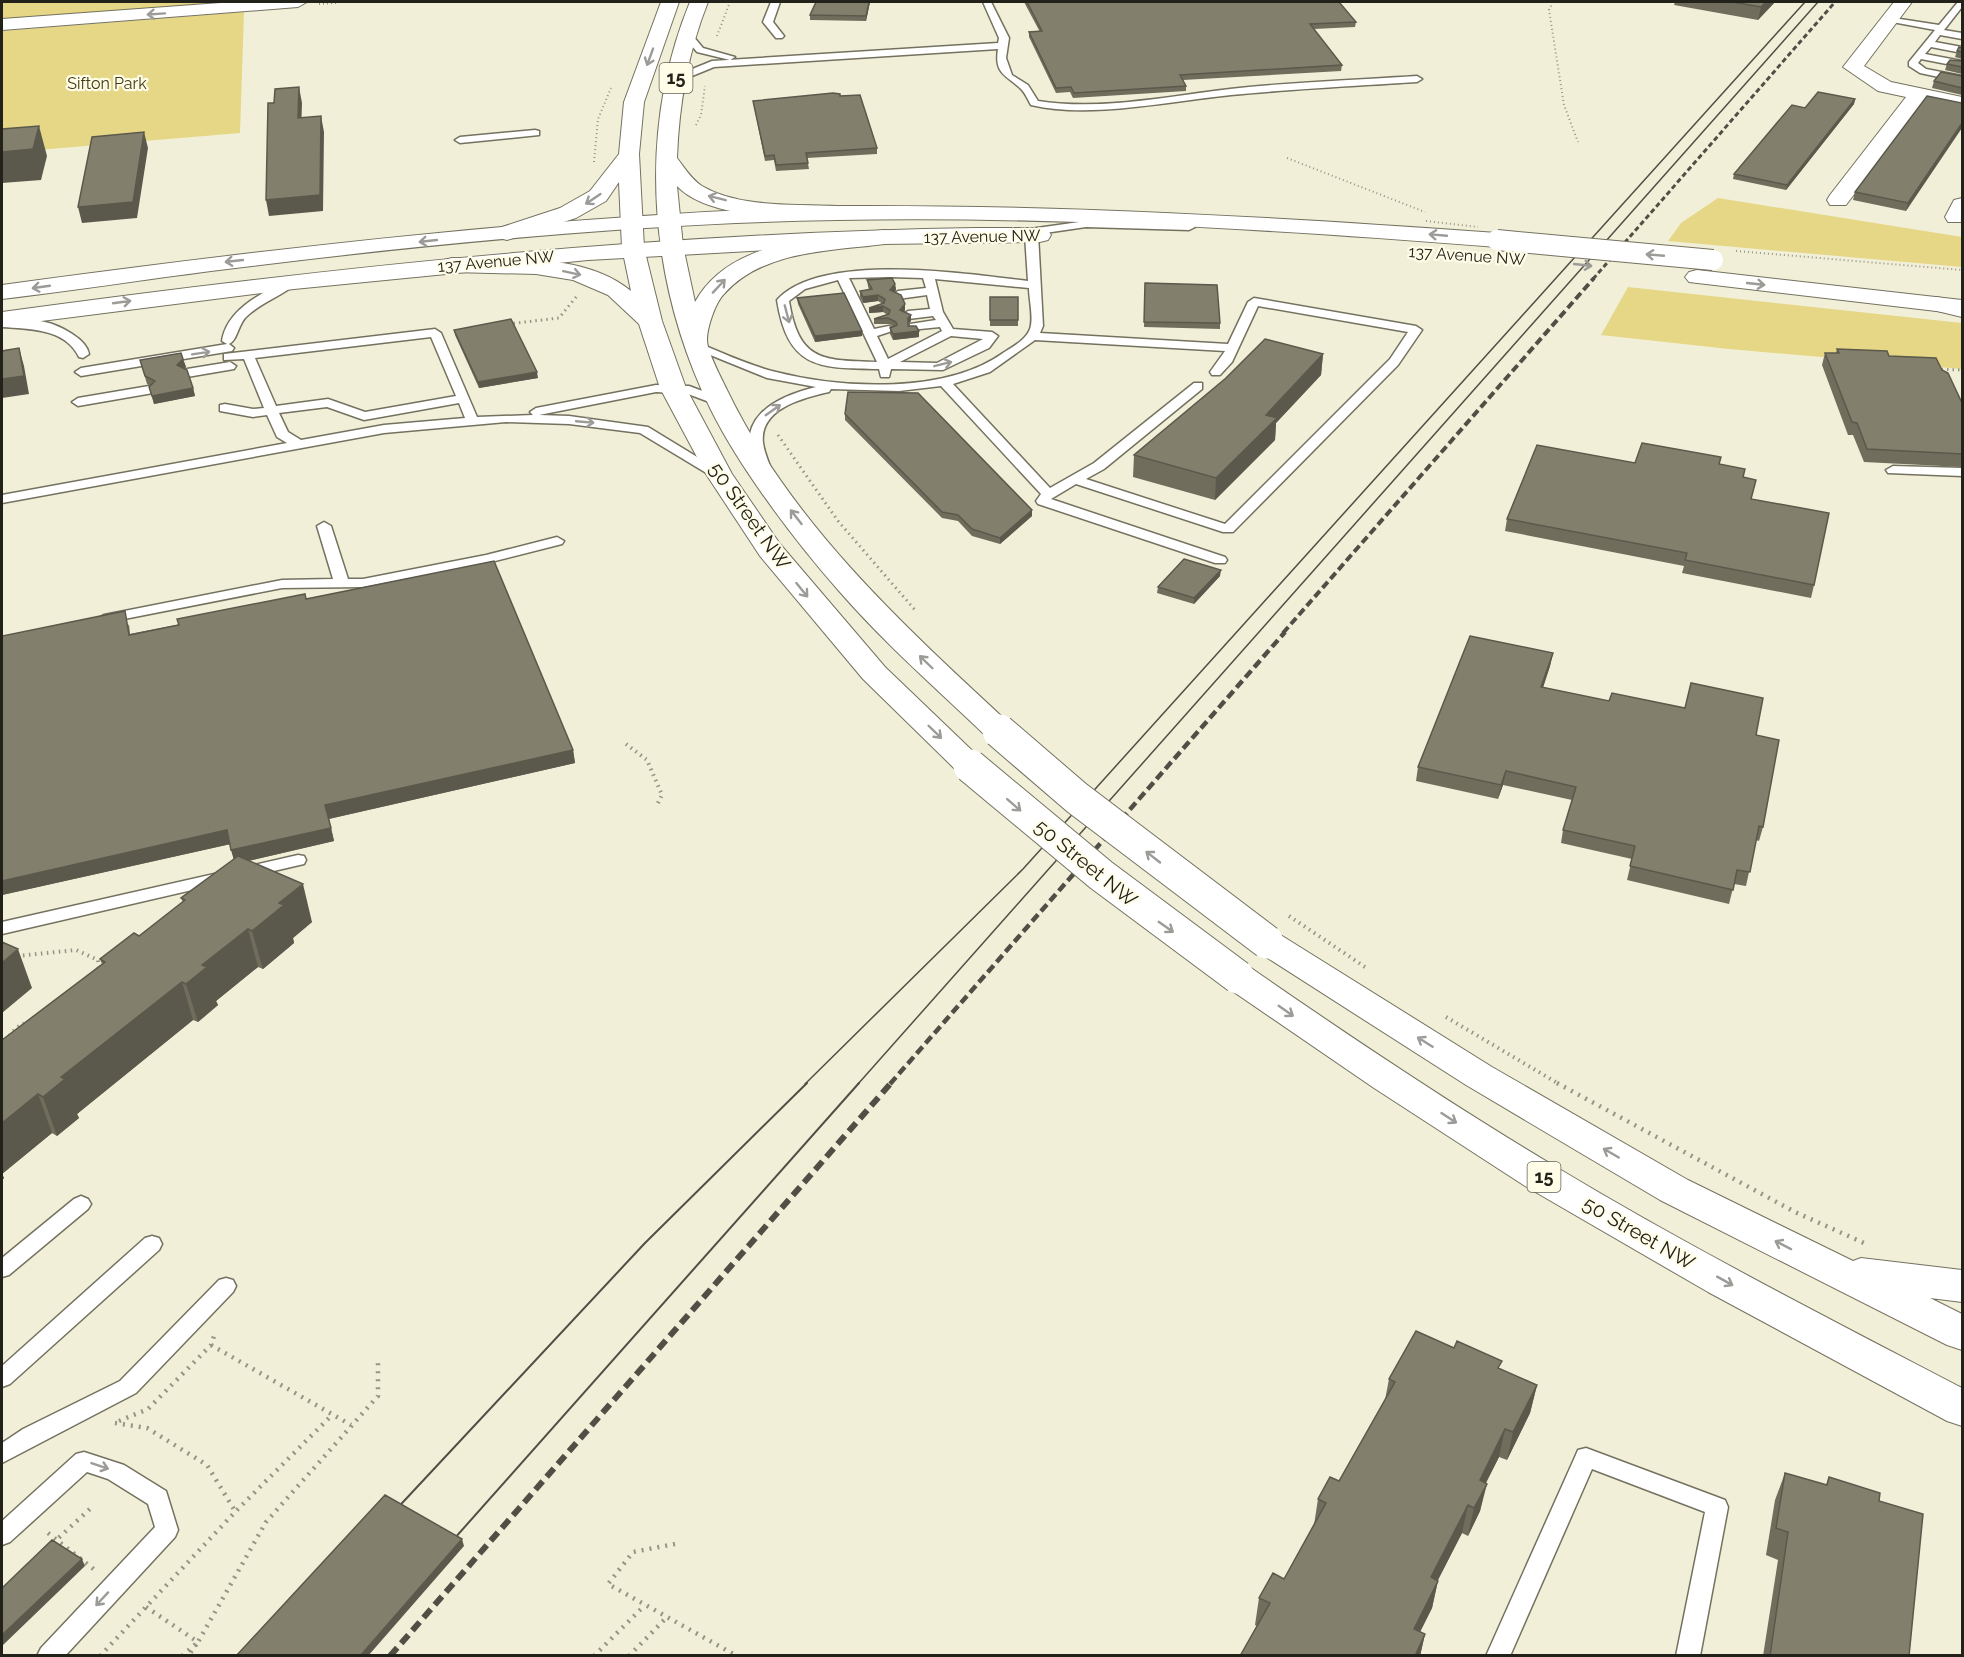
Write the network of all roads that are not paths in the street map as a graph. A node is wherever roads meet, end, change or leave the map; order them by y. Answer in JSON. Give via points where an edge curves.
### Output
{"nodes":[{"id":1,"x":298,"y":2,"type":"edge"},
{"id":2,"x":670,"y":2,"type":"edge"},
{"id":3,"x":699,"y":2,"type":"edge"},
{"id":4,"x":775,"y":2,"type":"edge"},
{"id":5,"x":987,"y":2,"type":"edge"},
{"id":6,"x":1903,"y":2,"type":"edge"},
{"id":7,"x":1962,"y":2,"type":"edge"},
{"id":8,"x":1890,"y":19,"type":"junction"},
{"id":9,"x":1962,"y":23,"type":"edge"},
{"id":10,"x":2,"y":26,"type":"edge"},
{"id":11,"x":1942,"y":27,"type":"junction"},
{"id":12,"x":685,"y":32,"type":"junction"},
{"id":13,"x":780,"y":36,"type":"dead end"},
{"id":14,"x":1962,"y":36,"type":"edge"},
{"id":15,"x":1929,"y":44,"type":"junction"},
{"id":16,"x":1003,"y":46,"type":"junction"},
{"id":17,"x":1962,"y":50,"type":"edge"},
{"id":18,"x":1919,"y":56,"type":"junction"},
{"id":19,"x":725,"y":59,"type":"junction"},
{"id":20,"x":1962,"y":64,"type":"edge"},
{"id":21,"x":1962,"y":79,"type":"edge"},
{"id":22,"x":1417,"y":80,"type":"dead end"},
{"id":23,"x":1919,"y":94,"type":"junction"},
{"id":24,"x":1962,"y":103,"type":"edge"},
{"id":25,"x":671,"y":108,"type":"junction"},
{"id":26,"x":535,"y":133,"type":"dead end"},
{"id":27,"x":460,"y":140,"type":"dead end"},
{"id":28,"x":629,"y":154,"type":"junction"},
{"id":29,"x":666,"y":158,"type":"junction"},
{"id":30,"x":1838,"y":200,"type":"dead end"},
{"id":31,"x":1039,"y":212,"type":"junction"},
{"id":32,"x":837,"y":213,"type":"junction"},
{"id":33,"x":1339,"y":227,"type":"junction"},
{"id":34,"x":507,"y":232,"type":"junction"},
{"id":35,"x":669,"y":234,"type":"junction"},
{"id":36,"x":1031,"y":234,"type":"junction"},
{"id":37,"x":633,"y":235,"type":"junction"},
{"id":38,"x":885,"y":237,"type":"junction"},
{"id":39,"x":1490,"y":247,"type":"junction"},
{"id":40,"x":1712,"y":263,"type":"junction"},
{"id":41,"x":452,"y":265,"type":"junction"},
{"id":42,"x":928,"y":274,"type":"junction"},
{"id":43,"x":842,"y":275,"type":"junction"},
{"id":44,"x":1891,"y":277,"type":"dead end"},
{"id":45,"x":294,"y":282,"type":"junction"},
{"id":46,"x":1035,"y":285,"type":"junction"},
{"id":47,"x":2,"y":292,"type":"edge"},
{"id":48,"x":861,"y":307,"type":"junction"},
{"id":49,"x":1962,"y":308,"type":"edge"},
{"id":50,"x":939,"y":312,"type":"junction"},
{"id":51,"x":883,"y":318,"type":"edge"},
{"id":52,"x":2,"y":319,"type":"edge"},
{"id":53,"x":650,"y":321,"type":"junction"},
{"id":54,"x":2,"y":324,"type":"edge"},
{"id":55,"x":914,"y":327,"type":"edge"},
{"id":56,"x":889,"y":330,"type":"edge"},
{"id":57,"x":870,"y":333,"type":"junction"},
{"id":58,"x":1034,"y":336,"type":"junction"},
{"id":59,"x":697,"y":343,"type":"junction"},
{"id":60,"x":1231,"y":348,"type":"junction"},
{"id":61,"x":83,"y":354,"type":"dead end"},
{"id":62,"x":248,"y":355,"type":"junction"},
{"id":63,"x":229,"y":358,"type":"junction"},
{"id":64,"x":885,"y":365,"type":"junction"},
{"id":65,"x":81,"y":372,"type":"dead end"},
{"id":66,"x":1216,"y":372,"type":"dead end"},
{"id":67,"x":189,"y":378,"type":"edge"},
{"id":68,"x":944,"y":382,"type":"junction"},
{"id":69,"x":148,"y":385,"type":"edge"},
{"id":70,"x":856,"y":385,"type":"junction"},
{"id":71,"x":885,"y":385,"type":"junction"},
{"id":72,"x":1198,"y":386,"type":"dead end"},
{"id":73,"x":673,"y":388,"type":"junction"},
{"id":74,"x":79,"y":397,"type":"dead end"},
{"id":75,"x":462,"y":399,"type":"junction"},
{"id":76,"x":720,"y":402,"type":"junction"},
{"id":77,"x":225,"y":408,"type":"dead end"},
{"id":78,"x":274,"y":412,"type":"junction"},
{"id":79,"x":364,"y":416,"type":"junction"},
{"id":80,"x":506,"y":418,"type":"junction"},
{"id":81,"x":472,"y":420,"type":"junction"},
{"id":82,"x":364,"y":433,"type":"junction"},
{"id":83,"x":298,"y":444,"type":"junction"},
{"id":84,"x":1893,"y":470,"type":"dead end"},
{"id":85,"x":1962,"y":472,"type":"edge"},
{"id":86,"x":719,"y":474,"type":"junction"},
{"id":87,"x":1077,"y":480,"type":"junction"},
{"id":88,"x":768,"y":481,"type":"junction"},
{"id":89,"x":1048,"y":494,"type":"junction"},
{"id":90,"x":2,"y":499,"type":"edge"},
{"id":91,"x":324,"y":526,"type":"dead end"},
{"id":92,"x":557,"y":541,"type":"dead end"},
{"id":93,"x":1220,"y":560,"type":"dead end"},
{"id":94,"x":342,"y":584,"type":"junction"},
{"id":95,"x":91,"y":622,"type":"edge"},
{"id":96,"x":298,"y":860,"type":"dead end"},
{"id":97,"x":2,"y":928,"type":"edge"},
{"id":98,"x":81,"y":1204,"type":"dead end"},
{"id":99,"x":152,"y":1244,"type":"dead end"},
{"id":100,"x":2,"y":1269,"type":"edge"},
{"id":101,"x":1835,"y":1271,"type":"junction"},
{"id":102,"x":226,"y":1286,"type":"dead end"},
{"id":103,"x":1962,"y":1286,"type":"edge"},
{"id":104,"x":1962,"y":1333,"type":"edge"},
{"id":105,"x":1863,"y":1356,"type":"junction"},
{"id":106,"x":2,"y":1378,"type":"edge"},
{"id":107,"x":1962,"y":1408,"type":"edge"},
{"id":108,"x":1962,"y":1431,"type":"edge"},
{"id":109,"x":2,"y":1454,"type":"edge"},
{"id":110,"x":2,"y":1535,"type":"edge"},
{"id":111,"x":49,"y":1656,"type":"edge"},
{"id":112,"x":1498,"y":1656,"type":"edge"},
{"id":113,"x":1688,"y":1656,"type":"edge"}],
"edges":[{"from":1,"to":10,"type":"main road","one_way":true},
{"from":2,"to":28,"type":"main road","name":"50 Street NW","number":"15","one_way":true,"via":[[634,102]]},
{"from":3,"to":12,"type":"main road","name":"50 Street NW","number":"15"},
{"from":4,"to":13,"type":"lane","via":[[768,22]]},
{"from":5,"to":16,"type":"lane","via":[[1004,38]]},
{"from":6,"to":8,"type":"main road"},
{"from":7,"to":11,"type":"lane"},
{"from":8,"to":11,"type":"lane"},
{"from":8,"to":23,"type":"main road","via":[[1853,67],[1885,87]]},
{"from":9,"to":11,"type":"lane"},
{"from":11,"to":14,"type":"lane"},
{"from":11,"to":15,"type":"lane"},
{"from":12,"to":19,"type":"lane","via":[[700,50]]},
{"from":12,"to":25,"type":"main road","name":"50 Street NW","number":"15"},
{"from":15,"to":17,"type":"lane"},
{"from":15,"to":18,"type":"lane"},
{"from":16,"to":19,"type":"lane"},
{"from":16,"to":22,"type":"lane","via":[[1001,61],[1008,77],[1025,87],[1032,101],[1052,107]]},
{"from":18,"to":20,"type":"lane"},
{"from":18,"to":21,"type":"lane","via":[[1912,64],[1923,71]]},
{"from":19,"to":25,"type":"lane","via":[[688,74]]},
{"from":23,"to":24,"type":"main road"},
{"from":23,"to":30,"type":"main road"},
{"from":25,"to":29,"type":"main road","name":"50 Street NW","number":"15"},
{"from":26,"to":27,"type":"lane"},
{"from":28,"to":34,"type":"main road","one_way":true,"via":[[598,196],[568,213]]},
{"from":28,"to":37,"type":"main road","name":"50 Street NW"},
{"from":32,"to":29,"type":"main road","one_way":true,"via":[[750,206],[709,196],[693,189]]},
{"from":29,"to":35,"type":"main road","name":"50 Street NW"},
{"from":31,"to":32,"type":"main road","name":"137 Avenue NW"},
{"from":31,"to":33,"type":"main road","name":"137 Avenue NW"},
{"from":31,"to":35,"type":"main road","via":[[976,219]]},
{"from":32,"to":35,"type":"main road","name":"137 Avenue NW"},
{"from":33,"to":36,"type":"lane","via":[[1253,229],[1086,224],[1047,227]]},
{"from":39,"to":33,"type":"main road","name":"137 Avenue NW","one_way":true},
{"from":34,"to":37,"type":"main road","name":"137 Avenue NW"},
{"from":34,"to":47,"type":"main road","name":"137 Avenue NW","one_way":true,"via":[[212,263]]},
{"from":35,"to":37,"type":"main road","name":"137 Avenue NW"},
{"from":35,"to":38,"type":"main road","name":"137 Avenue NW"},
{"from":35,"to":59,"type":"main road","name":"50 Street NW"},
{"from":36,"to":38,"type":"main road","name":"137 Avenue NW"},
{"from":36,"to":39,"type":"main road","name":"137 Avenue NW"},
{"from":36,"to":46,"type":"lane"},
{"from":37,"to":41,"type":"main road","name":"137 Avenue NW"},
{"from":37,"to":45,"type":"main road","via":[[364,264]]},
{"from":37,"to":53,"type":"main road","name":"50 Street NW"},
{"from":59,"to":38,"type":"main road","one_way":true,"via":[[705,305],[715,289],[739,270],[781,253]]},
{"from":39,"to":40,"type":"main road","name":"137 Avenue NW"},
{"from":40,"to":44,"type":"main road","name":"137 Avenue NW"},
{"from":40,"to":49,"type":"main road","name":"137 Avenue NW","one_way":true},
{"from":41,"to":45,"type":"main road","name":"137 Avenue NW"},
{"from":41,"to":53,"type":"main road","one_way":true,"via":[[543,268],[590,278],[617,291]]},
{"from":42,"to":43,"type":"lane"},
{"from":42,"to":46,"type":"lane"},
{"from":42,"to":50,"type":"lane"},
{"from":43,"to":48,"type":"lane"},
{"from":43,"to":64,"type":"lane","one_way":true,"via":[[801,287],[783,300],[797,343],[813,360],[826,364]]},
{"from":52,"to":45,"type":"main road","name":"137 Avenue NW","one_way":true},
{"from":45,"to":63,"type":"lane","via":[[256,302],[232,324],[228,333]]},
{"from":46,"to":58,"type":"lane"},
{"from":48,"to":51,"type":"lane"},
{"from":48,"to":57,"type":"lane"},
{"from":50,"to":50,"type":"lane","via":[[903,305]]},
{"from":50,"to":55,"type":"lane"},
{"from":50,"to":64,"type":"lane"},
{"from":64,"to":50,"type":"lane","one_way":true,"via":[[939,367],[985,345],[992,336]]},
{"from":53,"to":73,"type":"main road","name":"50 Street NW"},
{"from":54,"to":61,"type":"lane","via":[[43,325],[77,343]]},
{"from":56,"to":57,"type":"lane"},
{"from":57,"to":64,"type":"lane"},
{"from":58,"to":60,"type":"lane"},
{"from":58,"to":68,"type":"lane","via":[[998,363],[972,376]]},
{"from":59,"to":70,"type":"lane","via":[[780,377],[817,384]]},
{"from":59,"to":76,"type":"main road","name":"50 Street NW"},
{"from":60,"to":66,"type":"lane","via":[[1226,362]]},
{"from":60,"to":87,"type":"lane","via":[[1254,302],[1416,330],[1394,362],[1228,529]]},
{"from":62,"to":63,"type":"lane"},
{"from":62,"to":75,"type":"lane","via":[[435,333]]},
{"from":62,"to":78,"type":"lane"},
{"from":65,"to":63,"type":"lane","one_way":true},
{"from":63,"to":67,"type":"lane"},
{"from":64,"to":71,"type":"lane"},
{"from":68,"to":71,"type":"lane"},
{"from":68,"to":89,"type":"lane"},
{"from":69,"to":74,"type":"lane"},
{"from":70,"to":71,"type":"lane"},
{"from":88,"to":70,"type":"lane","one_way":true,"via":[[755,439],[759,422],[789,400],[813,391]]},
{"from":72,"to":87,"type":"lane"},
{"from":73,"to":76,"type":"lane"},
{"from":73,"to":80,"type":"lane"},
{"from":73,"to":86,"type":"main road","name":"50 Street NW"},
{"from":75,"to":79,"type":"lane"},
{"from":75,"to":81,"type":"lane"},
{"from":76,"to":88,"type":"main road","name":"50 Street NW"},
{"from":77,"to":78,"type":"lane","via":[[244,413]]},
{"from":78,"to":79,"type":"lane","via":[[328,403]]},
{"from":78,"to":83,"type":"lane","via":[[282,434]]},
{"from":79,"to":82,"type":"lane"},
{"from":80,"to":81,"type":"lane"},
{"from":80,"to":86,"type":"lane","one_way":true,"via":[[569,420],[643,430]]},
{"from":81,"to":82,"type":"lane"},
{"from":82,"to":83,"type":"lane"},
{"from":83,"to":90,"type":"lane"},
{"from":84,"to":85,"type":"lane"},
{"from":86,"to":105,"type":"main road","name":"50 Street NW","number":"15","one_way":true,"bridge":true,"via":[[770,550],[874,674],[970,766],[1159,922],[1336,1045],[1484,1140],[1641,1236]]},
{"from":87,"to":89,"type":"lane"},
{"from":101,"to":88,"type":"main road","name":"50 Street NW","one_way":true,"bridge":true,"via":[[1674,1190],[1479,1076],[1278,929],[1077,798],[999,731],[850,586]]},
{"from":89,"to":93,"type":"lane","via":[[1043,501]]},
{"from":91,"to":94,"type":"lane"},
{"from":92,"to":94,"type":"lane","via":[[363,584]]},
{"from":94,"to":95,"type":"lane","via":[[282,584]]},
{"from":96,"to":97,"type":"lane"},
{"from":98,"to":100,"type":"lane"},
{"from":99,"to":106,"type":"lane"},
{"from":101,"to":103,"type":"main road"},
{"from":101,"to":104,"type":"main road","name":"50 Street NW"},
{"from":102,"to":109,"type":"lane","via":[[128,1387],[31,1435]]},
{"from":105,"to":107,"type":"main road","name":"50 Street NW"},
{"from":105,"to":108,"type":"main road"},
{"from":110,"to":111,"type":"lane","one_way":true,"via":[[84,1461],[116,1472],[158,1498],[167,1530]]},
{"from":112,"to":113,"type":"lane","via":[[1586,1457],[1717,1507]]}]}
